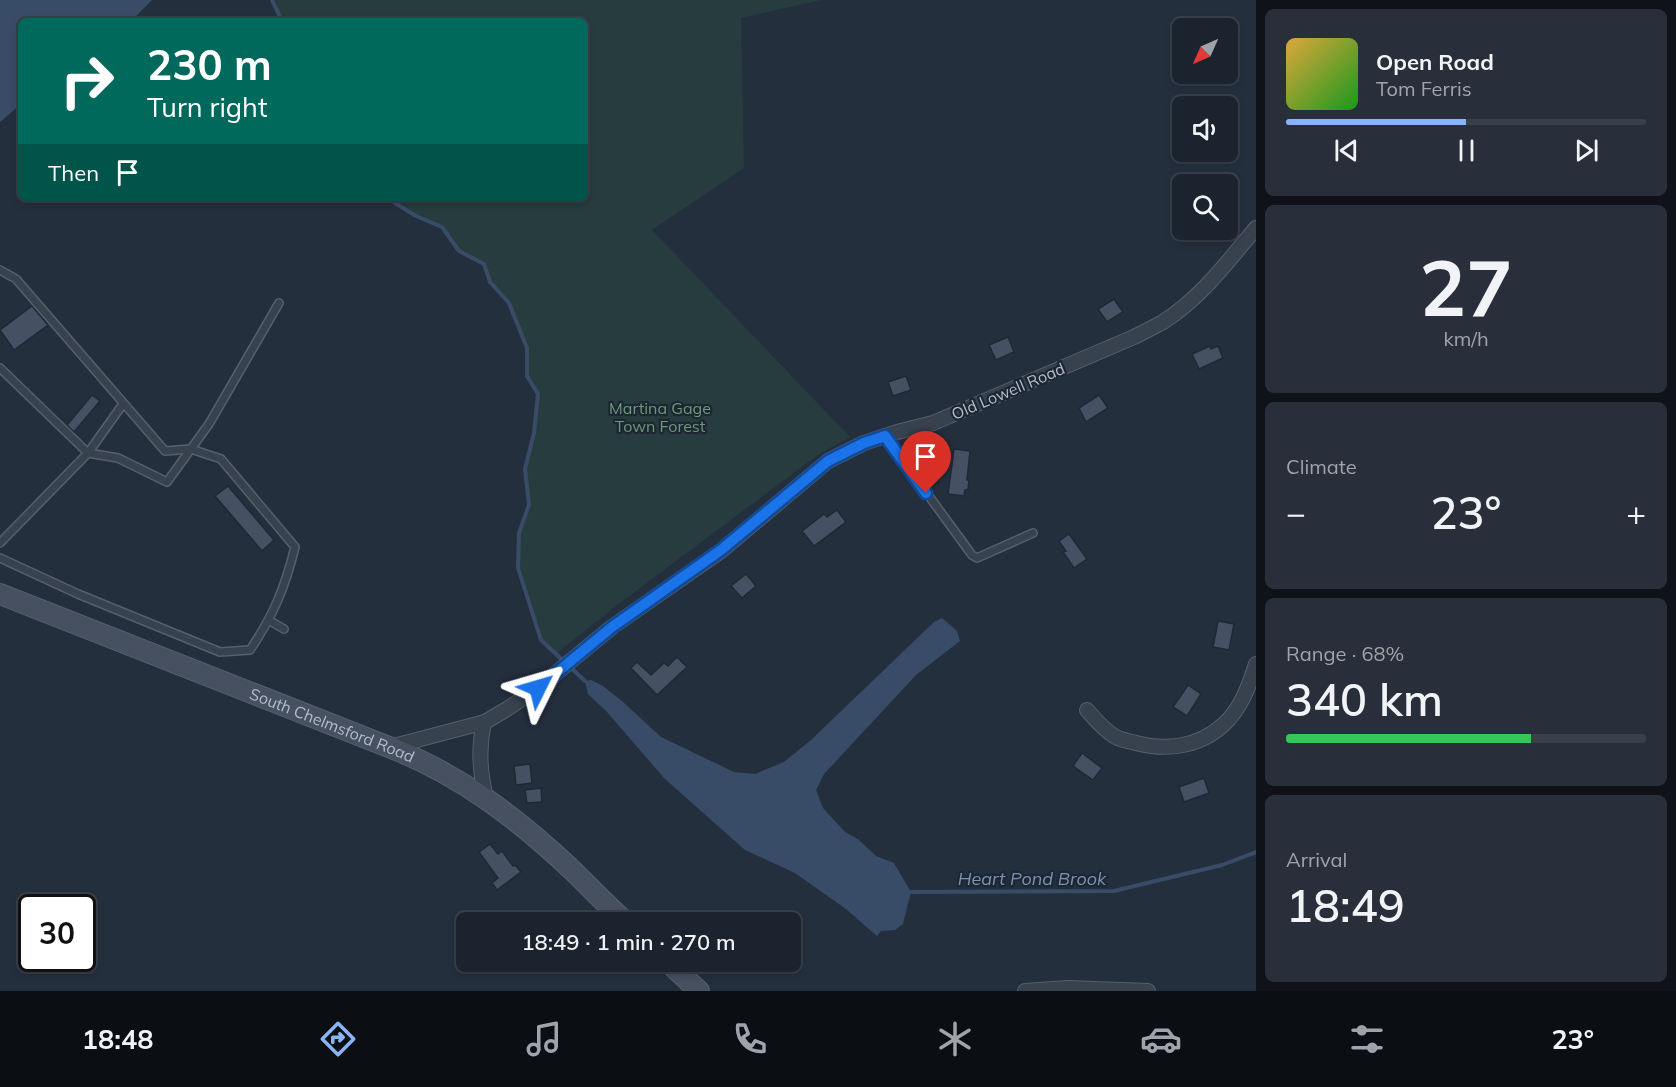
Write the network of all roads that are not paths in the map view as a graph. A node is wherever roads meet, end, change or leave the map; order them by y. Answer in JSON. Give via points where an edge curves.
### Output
{"nodes":[{"id":1,"x":1256,"y":228,"type":"edge"},
{"id":2,"x":0,"y":270,"type":"edge"},
{"id":3,"x":279,"y":303,"type":"dead end"},
{"id":4,"x":0,"y":368,"type":"edge"},
{"id":5,"x":123,"y":404,"type":"junction"},
{"id":6,"x":885,"y":436,"type":"junction"},
{"id":7,"x":190,"y":449,"type":"junction"},
{"id":8,"x":88,"y":453,"type":"junction"},
{"id":9,"x":1033,"y":533,"type":"dead end"},
{"id":10,"x":0,"y":543,"type":"edge"},
{"id":11,"x":0,"y":558,"type":"edge"},
{"id":12,"x":0,"y":594,"type":"edge"},
{"id":13,"x":270,"y":621,"type":"junction"},
{"id":14,"x":284,"y":629,"type":"dead end"},
{"id":15,"x":1256,"y":664,"type":"edge"},
{"id":16,"x":1087,"y":710,"type":"dead end"},
{"id":17,"x":484,"y":722,"type":"junction"},
{"id":18,"x":390,"y":747,"type":"junction"},
{"id":19,"x":486,"y":798,"type":"junction"},
{"id":20,"x":615,"y":912,"type":"edge"},
{"id":21,"x":679,"y":972,"type":"edge"},
{"id":22,"x":699,"y":991,"type":"edge"},
{"id":23,"x":1025,"y":991,"type":"edge"},
{"id":24,"x":1148,"y":991,"type":"edge"}],
"edges":[{"from":1,"to":6,"type":"street","name":"Old Lowell Road","via":[[1218,274],[1164,321],[933,423]]},
{"from":2,"to":5,"type":"lane","via":[[16,279]]},
{"from":3,"to":7,"type":"lane","via":[[209,424]]},
{"from":4,"to":8,"type":"lane"},
{"from":5,"to":7,"type":"lane","via":[[165,451]]},
{"from":5,"to":8,"type":"lane"},
{"from":6,"to":9,"type":"lane","via":[[972,555],[977,558]]},
{"from":6,"to":17,"type":"street","name":"Old Lowell Road","via":[[828,461],[712,557],[612,627],[538,688]]},
{"from":7,"to":8,"type":"lane","via":[[167,482],[118,458]]},
{"from":7,"to":13,"type":"lane","via":[[221,459],[295,547],[288,578]]},
{"from":8,"to":10,"type":"lane"},
{"from":11,"to":13,"type":"lane","via":[[220,652],[250,650]]},
{"from":12,"to":18,"type":"main road","name":"South Chelmsford Road"},
{"from":13,"to":14,"type":"lane"},
{"from":15,"to":16,"type":"street","via":[[1246,694],[1224,725],[1190,744],[1152,747],[1115,737]]},
{"from":17,"to":18,"type":"street","name":"Old Lowell Road"},
{"from":17,"to":19,"type":"street","via":[[479,757]]},
{"from":18,"to":19,"type":"main road","name":"South Chelmsford Road","via":[[444,772]]},
{"from":19,"to":20,"type":"main road","name":"South Chelmsford Road","via":[[534,835]]},
{"from":21,"to":22,"type":"main road"},
{"from":23,"to":24,"type":"street"}]}
